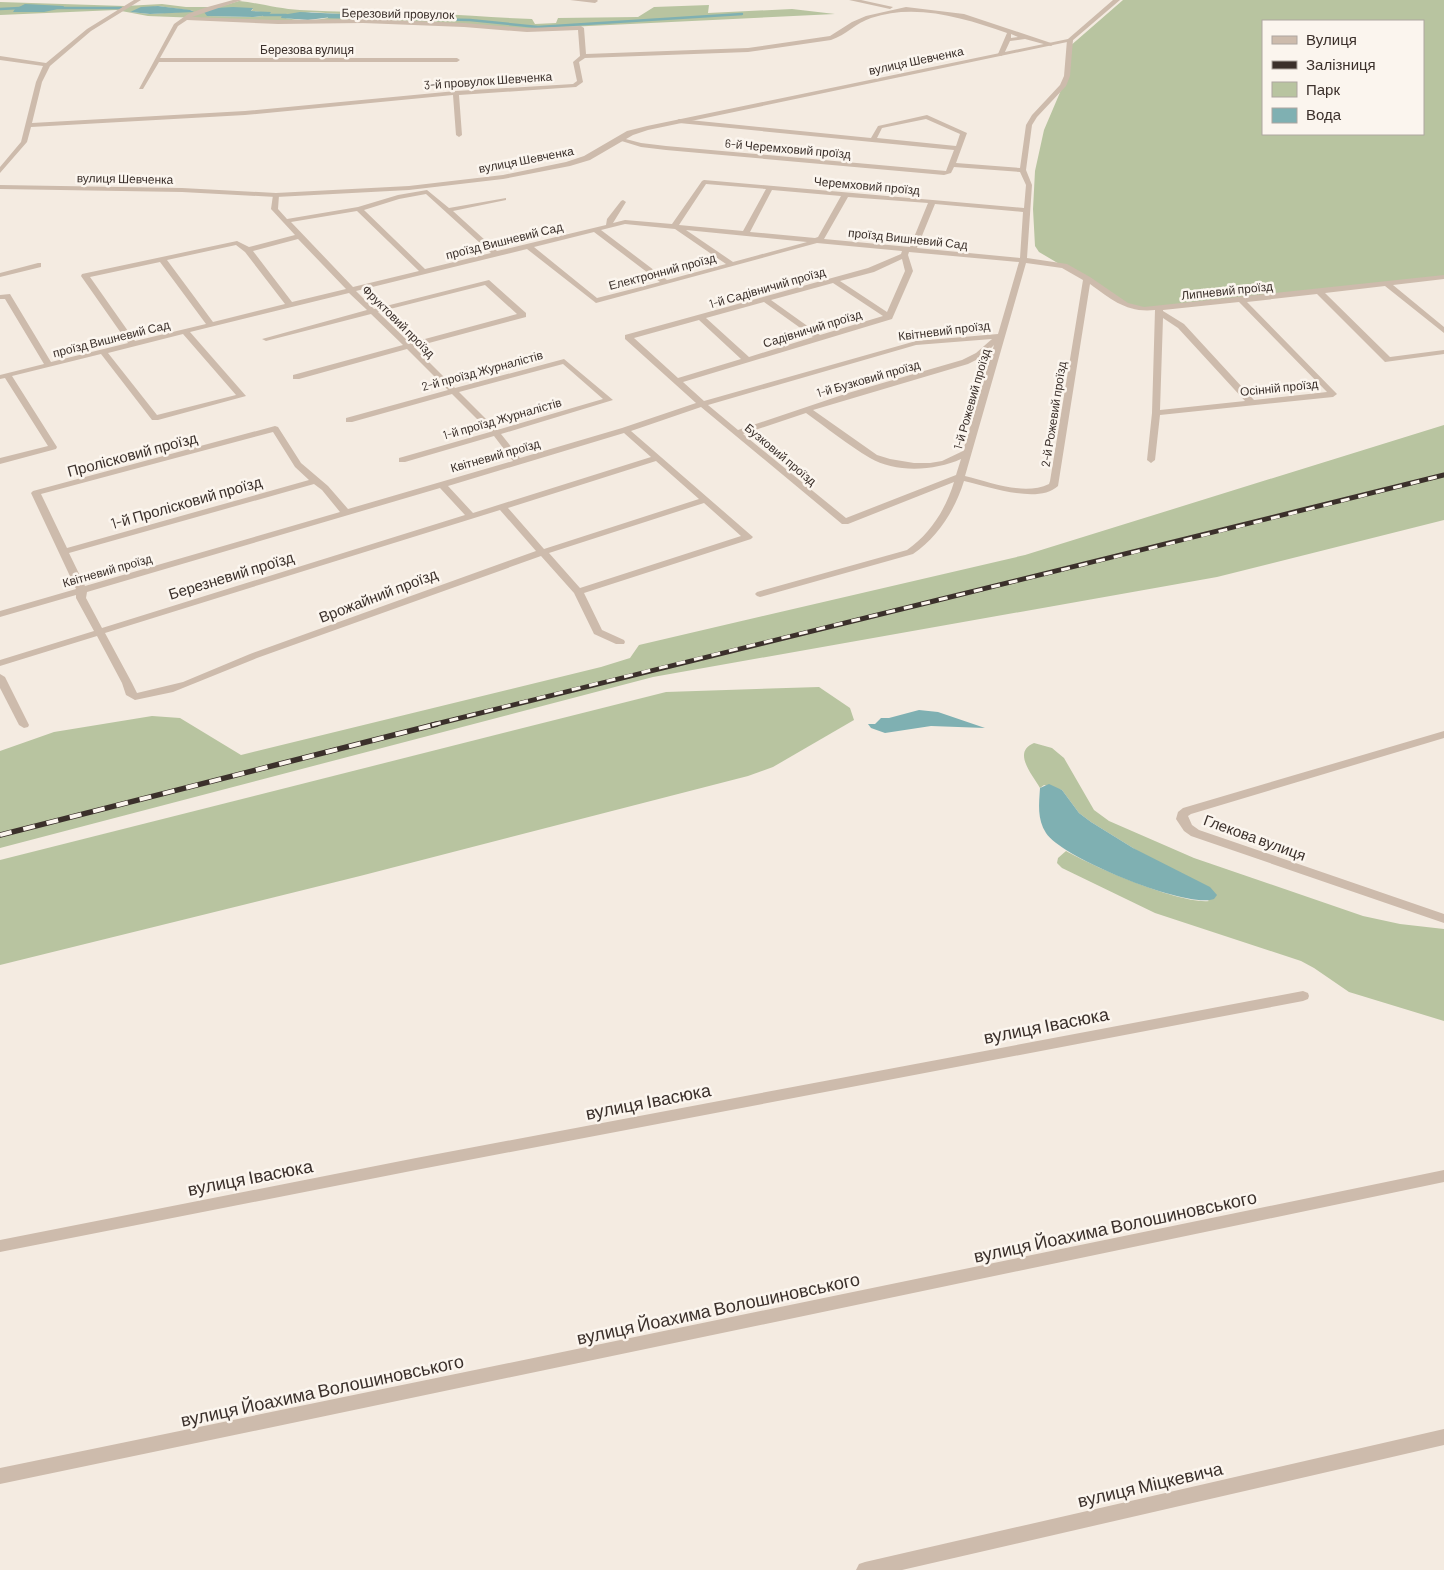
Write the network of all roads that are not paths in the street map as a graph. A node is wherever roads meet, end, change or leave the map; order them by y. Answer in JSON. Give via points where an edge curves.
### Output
{"nodes":[{"id":1,"x":138,"y":0,"type":"edge"},
{"id":2,"x":239,"y":0,"type":"edge"},
{"id":3,"x":573,"y":0,"type":"edge"},
{"id":4,"x":852,"y":0,"type":"edge"},
{"id":5,"x":1116,"y":0,"type":"edge"},
{"id":6,"x":595,"y":1,"type":"edge"},
{"id":7,"x":864,"y":4,"type":"junction"},
{"id":8,"x":912,"y":9,"type":"junction"},
{"id":9,"x":870,"y":15,"type":"junction"},
{"id":10,"x":186,"y":18,"type":"junction"},
{"id":11,"x":1008,"y":32,"type":"junction"},
{"id":12,"x":1025,"y":37,"type":"junction"},
{"id":13,"x":1008,"y":40,"type":"junction"},
{"id":14,"x":1070,"y":40,"type":"junction"},
{"id":15,"x":1051,"y":44,"type":"junction"},
{"id":16,"x":1001,"y":54,"type":"junction"},
{"id":17,"x":584,"y":56,"type":"junction"},
{"id":18,"x":0,"y":58,"type":"edge"},
{"id":19,"x":158,"y":60,"type":"junction"},
{"id":20,"x":456,"y":60,"type":"dead end"},
{"id":21,"x":47,"y":65,"type":"junction"},
{"id":22,"x":141,"y":88,"type":"dead end"},
{"id":23,"x":456,"y":93,"type":"junction"},
{"id":24,"x":679,"y":121,"type":"junction"},
{"id":25,"x":29,"y":125,"type":"junction"},
{"id":26,"x":459,"y":135,"type":"dead end"},
{"id":27,"x":618,"y":139,"type":"junction"},
{"id":28,"x":873,"y":140,"type":"junction"},
{"id":29,"x":958,"y":148,"type":"junction"},
{"id":30,"x":952,"y":165,"type":"junction"},
{"id":31,"x":1023,"y":170,"type":"junction"},
{"id":32,"x":0,"y":171,"type":"edge"},
{"id":33,"x":0,"y":187,"type":"edge"},
{"id":34,"x":770,"y":188,"type":"junction"},
{"id":35,"x":846,"y":194,"type":"junction"},
{"id":36,"x":276,"y":195,"type":"junction"},
{"id":37,"x":504,"y":199,"type":"dead end"},
{"id":38,"x":623,"y":202,"type":"dead end"},
{"id":39,"x":932,"y":202,"type":"junction"},
{"id":40,"x":359,"y":208,"type":"junction"},
{"id":41,"x":448,"y":210,"type":"junction"},
{"id":42,"x":1027,"y":210,"type":"junction"},
{"id":43,"x":285,"y":221,"type":"junction"},
{"id":44,"x":609,"y":226,"type":"junction"},
{"id":45,"x":675,"y":226,"type":"junction"},
{"id":46,"x":596,"y":230,"type":"junction"},
{"id":47,"x":746,"y":233,"type":"junction"},
{"id":48,"x":301,"y":236,"type":"junction"},
{"id":49,"x":817,"y":240,"type":"junction"},
{"id":50,"x":528,"y":246,"type":"junction"},
{"id":51,"x":248,"y":250,"type":"junction"},
{"id":52,"x":908,"y":251,"type":"junction"},
{"id":53,"x":496,"y":254,"type":"junction"},
{"id":54,"x":162,"y":258,"type":"junction"},
{"id":55,"x":1024,"y":261,"type":"junction"},
{"id":56,"x":732,"y":264,"type":"junction"},
{"id":57,"x":38,"y":265,"type":"dead end"},
{"id":58,"x":424,"y":272,"type":"junction"},
{"id":59,"x":0,"y":275,"type":"edge"},
{"id":60,"x":1444,"y":277,"type":"edge"},
{"id":61,"x":1087,"y":279,"type":"junction"},
{"id":62,"x":834,"y":280,"type":"junction"},
{"id":63,"x":665,"y":282,"type":"junction"},
{"id":64,"x":1386,"y":283,"type":"junction"},
{"id":65,"x":351,"y":290,"type":"junction"},
{"id":66,"x":1318,"y":290,"type":"junction"},
{"id":67,"x":0,"y":297,"type":"edge"},
{"id":68,"x":765,"y":299,"type":"junction"},
{"id":69,"x":1241,"y":300,"type":"junction"},
{"id":70,"x":291,"y":306,"type":"junction"},
{"id":71,"x":1159,"y":310,"type":"junction"},
{"id":72,"x":374,"y":311,"type":"junction"},
{"id":73,"x":701,"y":317,"type":"junction"},
{"id":74,"x":889,"y":317,"type":"junction"},
{"id":75,"x":211,"y":325,"type":"junction"},
{"id":76,"x":1444,"y":331,"type":"edge"},
{"id":77,"x":185,"y":332,"type":"junction"},
{"id":78,"x":1000,"y":336,"type":"junction"},
{"id":79,"x":628,"y":337,"type":"joint"},
{"id":80,"x":819,"y":338,"type":"junction"},
{"id":81,"x":266,"y":339,"type":"dead end"},
{"id":82,"x":133,"y":344,"type":"junction"},
{"id":83,"x":408,"y":345,"type":"junction"},
{"id":84,"x":103,"y":352,"type":"junction"},
{"id":85,"x":1444,"y":352,"type":"edge"},
{"id":86,"x":746,"y":359,"type":"junction"},
{"id":87,"x":49,"y":365,"type":"junction"},
{"id":88,"x":3,"y":376,"type":"edge"},
{"id":89,"x":296,"y":377,"type":"dead end"},
{"id":90,"x":678,"y":381,"type":"junction"},
{"id":91,"x":453,"y":390,"type":"junction"},
{"id":92,"x":609,"y":400,"type":"joint"},
{"id":93,"x":1252,"y":403,"type":"junction"},
{"id":94,"x":702,"y":404,"type":"junction"},
{"id":95,"x":806,"y":409,"type":"junction"},
{"id":96,"x":1156,"y":414,"type":"junction"},
{"id":97,"x":349,"y":420,"type":"dead end"},
{"id":98,"x":625,"y":430,"type":"junction"},
{"id":99,"x":496,"y":433,"type":"junction"},
{"id":100,"x":737,"y":433,"type":"junction"},
{"id":101,"x":967,"y":453,"type":"junction"},
{"id":102,"x":658,"y":458,"type":"junction"},
{"id":103,"x":402,"y":460,"type":"dead end"},
{"id":104,"x":1151,"y":460,"type":"dead end"},
{"id":105,"x":0,"y":461,"type":"edge"},
{"id":106,"x":518,"y":461,"type":"junction"},
{"id":107,"x":959,"y":477,"type":"junction"},
{"id":108,"x":315,"y":481,"type":"junction"},
{"id":109,"x":441,"y":484,"type":"junction"},
{"id":110,"x":706,"y":500,"type":"junction"},
{"id":111,"x":502,"y":507,"type":"junction"},
{"id":112,"x":346,"y":513,"type":"junction"},
{"id":113,"x":471,"y":516,"type":"junction"},
{"id":114,"x":64,"y":552,"type":"junction"},
{"id":115,"x":543,"y":554,"type":"junction"},
{"id":116,"x":82,"y":590,"type":"junction"},
{"id":117,"x":578,"y":592,"type":"junction"},
{"id":118,"x":760,"y":594,"type":"dead end"},
{"id":119,"x":0,"y":614,"type":"edge"},
{"id":120,"x":100,"y":632,"type":"junction"},
{"id":121,"x":620,"y":642,"type":"dead end"},
{"id":122,"x":0,"y":663,"type":"edge"},
{"id":123,"x":0,"y":677,"type":"edge"},
{"id":124,"x":24,"y":725,"type":"dead end"},
{"id":125,"x":1444,"y":734,"type":"edge"},
{"id":126,"x":1444,"y":919,"type":"edge"},
{"id":127,"x":1304,"y":996,"type":"dead end"},
{"id":128,"x":1444,"y":1176,"type":"edge"},
{"id":129,"x":0,"y":1246,"type":"edge"},
{"id":130,"x":1444,"y":1437,"type":"edge"},
{"id":131,"x":0,"y":1476,"type":"edge"},
{"id":132,"x":865,"y":1570,"type":"edge"}],
"edges":[{"from":1,"to":21,"type":"street","via":[[89,30]]},
{"from":2,"to":10,"type":"street"},
{"from":3,"to":6,"type":"street"},
{"from":4,"to":7,"type":"street"},
{"from":5,"to":14,"type":"street"},
{"from":7,"to":8,"type":"street"},
{"from":7,"to":9,"type":"street"},
{"from":8,"to":9,"type":"street"},
{"from":8,"to":11,"type":"street","via":[[964,16]]},
{"from":9,"to":17,"type":"street","via":[[839,36],[748,50]]},
{"from":10,"to":17,"type":"street","name":"Березовий провулок","via":[[363,21],[527,30],[581,28]]},
{"from":10,"to":19,"type":"street","via":[[176,25]]},
{"from":11,"to":12,"type":"street"},
{"from":11,"to":13,"type":"street"},
{"from":12,"to":13,"type":"street"},
{"from":12,"to":15,"type":"street"},
{"from":13,"to":16,"type":"street"},
{"from":14,"to":15,"type":"street","name":"вулиця Шевченка"},
{"from":14,"to":31,"type":"street","name":"1-й Рожевий проїзд","via":[[1063,86],[1029,125]]},
{"from":15,"to":16,"type":"street","name":"вулиця Шевченка"},
{"from":16,"to":24,"type":"street","name":"вулиця Шевченка"},
{"from":17,"to":23,"type":"street","name":"3-й провулок Шевченка","via":[[576,62],[580,82],[574,86]]},
{"from":18,"to":21,"type":"street"},
{"from":19,"to":20,"type":"street","name":"Березова вулиця"},
{"from":19,"to":22,"type":"street"},
{"from":21,"to":25,"type":"street","via":[[39,82]]},
{"from":23,"to":25,"type":"street","name":"3-й провулок Шевченка","via":[[245,113]]},
{"from":23,"to":26,"type":"street"},
{"from":24,"to":27,"type":"street","name":"вулиця Шевченка"},
{"from":24,"to":28,"type":"street","name":"6-й Черемховий проїзд"},
{"from":25,"to":32,"type":"street","via":[[24,142]]},
{"from":27,"to":30,"type":"street","name":"6-й Черемховий проїзд","via":[[658,147],[944,174]]},
{"from":27,"to":36,"type":"street","name":"вулиця Шевченка","via":[[587,158],[503,177],[409,188]]},
{"from":28,"to":29,"type":"street","name":"6-й Черемховий проїзд"},
{"from":28,"to":29,"type":"street","via":[[880,127],[927,117],[964,133]]},
{"from":29,"to":30,"type":"street"},
{"from":30,"to":31,"type":"street","name":"6-й Черемховий проїзд"},
{"from":31,"to":42,"type":"street","name":"1-й Рожевий проїзд","via":[[1029,185]]},
{"from":33,"to":36,"type":"street","name":"вулиця Шевченка"},
{"from":34,"to":35,"type":"street","name":"Черемховий проїзд"},
{"from":34,"to":45,"type":"street","name":"Черемховий проїзд","via":[[704,182]]},
{"from":34,"to":47,"type":"street"},
{"from":35,"to":39,"type":"street","name":"Черемховий проїзд"},
{"from":35,"to":49,"type":"street"},
{"from":36,"to":43,"type":"street","name":"Фруктовий проїзд","via":[[274,209]]},
{"from":37,"to":41,"type":"street"},
{"from":38,"to":44,"type":"street"},
{"from":39,"to":42,"type":"street","name":"Черемховий проїзд"},
{"from":39,"to":52,"type":"street"},
{"from":40,"to":41,"type":"street","via":[[428,192]]},
{"from":40,"to":43,"type":"street"},
{"from":40,"to":58,"type":"street"},
{"from":41,"to":53,"type":"street"},
{"from":42,"to":55,"type":"street","name":"1-й Рожевий проїзд"},
{"from":43,"to":48,"type":"street","name":"Фруктовий проїзд"},
{"from":44,"to":45,"type":"street","name":"проїзд Вишневий Сад","via":[[625,222]]},
{"from":44,"to":46,"type":"street","name":"проїзд Вишневий Сад"},
{"from":45,"to":47,"type":"street","name":"проїзд Вишневий Сад"},
{"from":45,"to":56,"type":"street"},
{"from":46,"to":50,"type":"street","name":"проїзд Вишневий Сад"},
{"from":46,"to":63,"type":"street"},
{"from":47,"to":49,"type":"street","name":"проїзд Вишневий Сад"},
{"from":48,"to":51,"type":"street"},
{"from":48,"to":65,"type":"street","name":"Фруктовий проїзд"},
{"from":49,"to":52,"type":"street","name":"проїзд Вишневий Сад"},
{"from":49,"to":56,"type":"street","name":"Електронний проїзд"},
{"from":50,"to":53,"type":"street","name":"проїзд Вишневий Сад"},
{"from":50,"to":63,"type":"street","name":"Електронний проїзд","via":[[596,300]]},
{"from":51,"to":54,"type":"street","via":[[237,243]]},
{"from":51,"to":70,"type":"street"},
{"from":52,"to":55,"type":"street","name":"проїзд Вишневий Сад"},
{"from":52,"to":62,"type":"street","name":"1-й Садівничий проїзд","via":[[871,270]]},
{"from":52,"to":74,"type":"street","via":[[909,271]]},
{"from":53,"to":58,"type":"street","name":"проїзд Вишневий Сад"},
{"from":54,"to":75,"type":"street"},
{"from":54,"to":82,"type":"street","via":[[85,276]]},
{"from":55,"to":61,"type":"street","name":"Липневий проїзд","via":[[1059,265]]},
{"from":55,"to":78,"type":"street","name":"1-й Рожевий проїзд"},
{"from":56,"to":63,"type":"street","name":"Електронний проїзд"},
{"from":57,"to":59,"type":"street"},
{"from":58,"to":65,"type":"street","name":"проїзд Вишневий Сад"},
{"from":60,"to":64,"type":"street","name":"Липневий проїзд"},
{"from":61,"to":71,"type":"street","name":"Липневий проїзд","via":[[1128,306]]},
{"from":61,"to":107,"type":"street","name":"2-й Рожевий проїзд","via":[[1053,486],[1042,491],[1020,491]]},
{"from":62,"to":68,"type":"street","name":"1-й Садівничий проїзд"},
{"from":62,"to":74,"type":"street"},
{"from":64,"to":66,"type":"street","name":"Липневий проїзд"},
{"from":64,"to":76,"type":"street"},
{"from":65,"to":70,"type":"street","name":"проїзд Вишневий Сад"},
{"from":65,"to":72,"type":"street","name":"Фруктовий проїзд"},
{"from":66,"to":69,"type":"street","name":"Липневий проїзд"},
{"from":66,"to":85,"type":"street","via":[[1388,360]]},
{"from":67,"to":87,"type":"street","via":[[7,296]]},
{"from":68,"to":73,"type":"street","name":"1-й Садівничий проїзд"},
{"from":68,"to":80,"type":"street"},
{"from":69,"to":71,"type":"street","name":"Липневий проїзд"},
{"from":69,"to":93,"type":"street","name":"Осінній проїзд","via":[[1333,394]]},
{"from":70,"to":75,"type":"street","name":"проїзд Вишневий Сад"},
{"from":71,"to":93,"type":"street","via":[[1181,326]]},
{"from":71,"to":96,"type":"street"},
{"from":72,"to":81,"type":"street"},
{"from":72,"to":83,"type":"street","name":"Фруктовий проїзд"},
{"from":72,"to":83,"type":"street","via":[[486,282],[523,316]]},
{"from":73,"to":79,"type":"street","name":"1-й Садівничий проїзд"},
{"from":73,"to":86,"type":"street"},
{"from":74,"to":80,"type":"street","name":"Садівничий проїзд"},
{"from":75,"to":77,"type":"street","name":"проїзд Вишневий Сад"},
{"from":77,"to":82,"type":"street","name":"проїзд Вишневий Сад"},
{"from":77,"to":84,"type":"street","via":[[242,396],[155,418]]},
{"from":78,"to":94,"type":"street","name":"Квітневий проїзд","via":[[893,349]]},
{"from":78,"to":95,"type":"street","name":"1-й Бузковий проїзд","via":[[979,355],[964,362]]},
{"from":78,"to":101,"type":"street","name":"1-й Рожевий проїзд"},
{"from":79,"to":90,"type":"street","name":"Бузковий проїзд"},
{"from":80,"to":86,"type":"street","name":"Садівничий проїзд"},
{"from":82,"to":84,"type":"street","name":"проїзд Вишневий Сад"},
{"from":83,"to":89,"type":"street"},
{"from":83,"to":91,"type":"street","name":"Фруктовий проїзд"},
{"from":84,"to":87,"type":"street","name":"проїзд Вишневий Сад"},
{"from":86,"to":90,"type":"street","name":"Садівничий проїзд"},
{"from":87,"to":88,"type":"street","name":"проїзд Вишневий Сад"},
{"from":88,"to":105,"type":"street","via":[[53,447]]},
{"from":90,"to":94,"type":"street","name":"Бузковий проїзд"},
{"from":91,"to":92,"type":"street","name":"2-й проїзд Журналістів","via":[[564,361]]},
{"from":91,"to":97,"type":"street","name":"2-й проїзд Журналістів"},
{"from":91,"to":99,"type":"street","name":"Фруктовий проїзд"},
{"from":92,"to":99,"type":"street","name":"1-й проїзд Журналістів"},
{"from":93,"to":96,"type":"street","name":"Осінній проїзд"},
{"from":94,"to":98,"type":"street","name":"Квітневий проїзд"},
{"from":94,"to":100,"type":"street","name":"Бузковий проїзд"},
{"from":95,"to":100,"type":"street","name":"1-й Бузковий проїзд"},
{"from":95,"to":101,"type":"street","via":[[883,461],[938,465]]},
{"from":96,"to":104,"type":"street"},
{"from":98,"to":102,"type":"street"},
{"from":98,"to":106,"type":"street","name":"Квітневий проїзд"},
{"from":99,"to":103,"type":"street","name":"1-й проїзд Журналістів"},
{"from":99,"to":106,"type":"street","name":"Фруктовий проїзд"},
{"from":100,"to":107,"type":"street","name":"Бузковий проїзд","via":[[845,522]]},
{"from":101,"to":107,"type":"street","name":"1-й Рожевий проїзд"},
{"from":102,"to":110,"type":"street"},
{"from":102,"to":111,"type":"street","name":"Березневий проїзд"},
{"from":106,"to":109,"type":"street","name":"Квітневий проїзд"},
{"from":107,"to":118,"type":"street","name":"1-й Рожевий проїзд","via":[[947,512],[917,548],[893,558]]},
{"from":108,"to":112,"type":"street","name":"Пролісковий проїзд"},
{"from":108,"to":114,"type":"street","name":"1-й Пролісковий проїзд"},
{"from":108,"to":114,"type":"street","name":"Пролісковий проїзд","via":[[298,464],[275,430],[36,493]]},
{"from":109,"to":112,"type":"street","name":"Квітневий проїзд"},
{"from":109,"to":113,"type":"street"},
{"from":110,"to":115,"type":"street","name":"Врожайний проїзд"},
{"from":110,"to":117,"type":"street","via":[[748,537]]},
{"from":111,"to":113,"type":"street","name":"Березневий проїзд"},
{"from":111,"to":115,"type":"street"},
{"from":112,"to":116,"type":"street","name":"Квітневий проїзд"},
{"from":113,"to":120,"type":"street","name":"Березневий проїзд"},
{"from":114,"to":116,"type":"street","name":"Пролісковий проїзд"},
{"from":115,"to":117,"type":"street"},
{"from":115,"to":120,"type":"street","name":"Врожайний проїзд","via":[[447,585],[151,695],[135,697],[130,693],[128,683]]},
{"from":116,"to":119,"type":"street","name":"Квітневий проїзд"},
{"from":116,"to":120,"type":"street","name":"Пролісковий проїзд","via":[[81,598]]},
{"from":117,"to":121,"type":"street","via":[[598,632]]},
{"from":120,"to":122,"type":"street","name":"Березневий проїзд"},
{"from":123,"to":124,"type":"street"},
{"from":125,"to":126,"type":"street","name":"Глекова вулиця","via":[[1182,815],[1188,828],[1195,832]]},
{"from":127,"to":129,"type":"street","name":"вулиця Івасюка"},
{"from":128,"to":131,"type":"street","name":"вулиця Йоахима Волошиновського"},
{"from":130,"to":132,"type":"street","name":"вулиця Міцкевича"}]}
